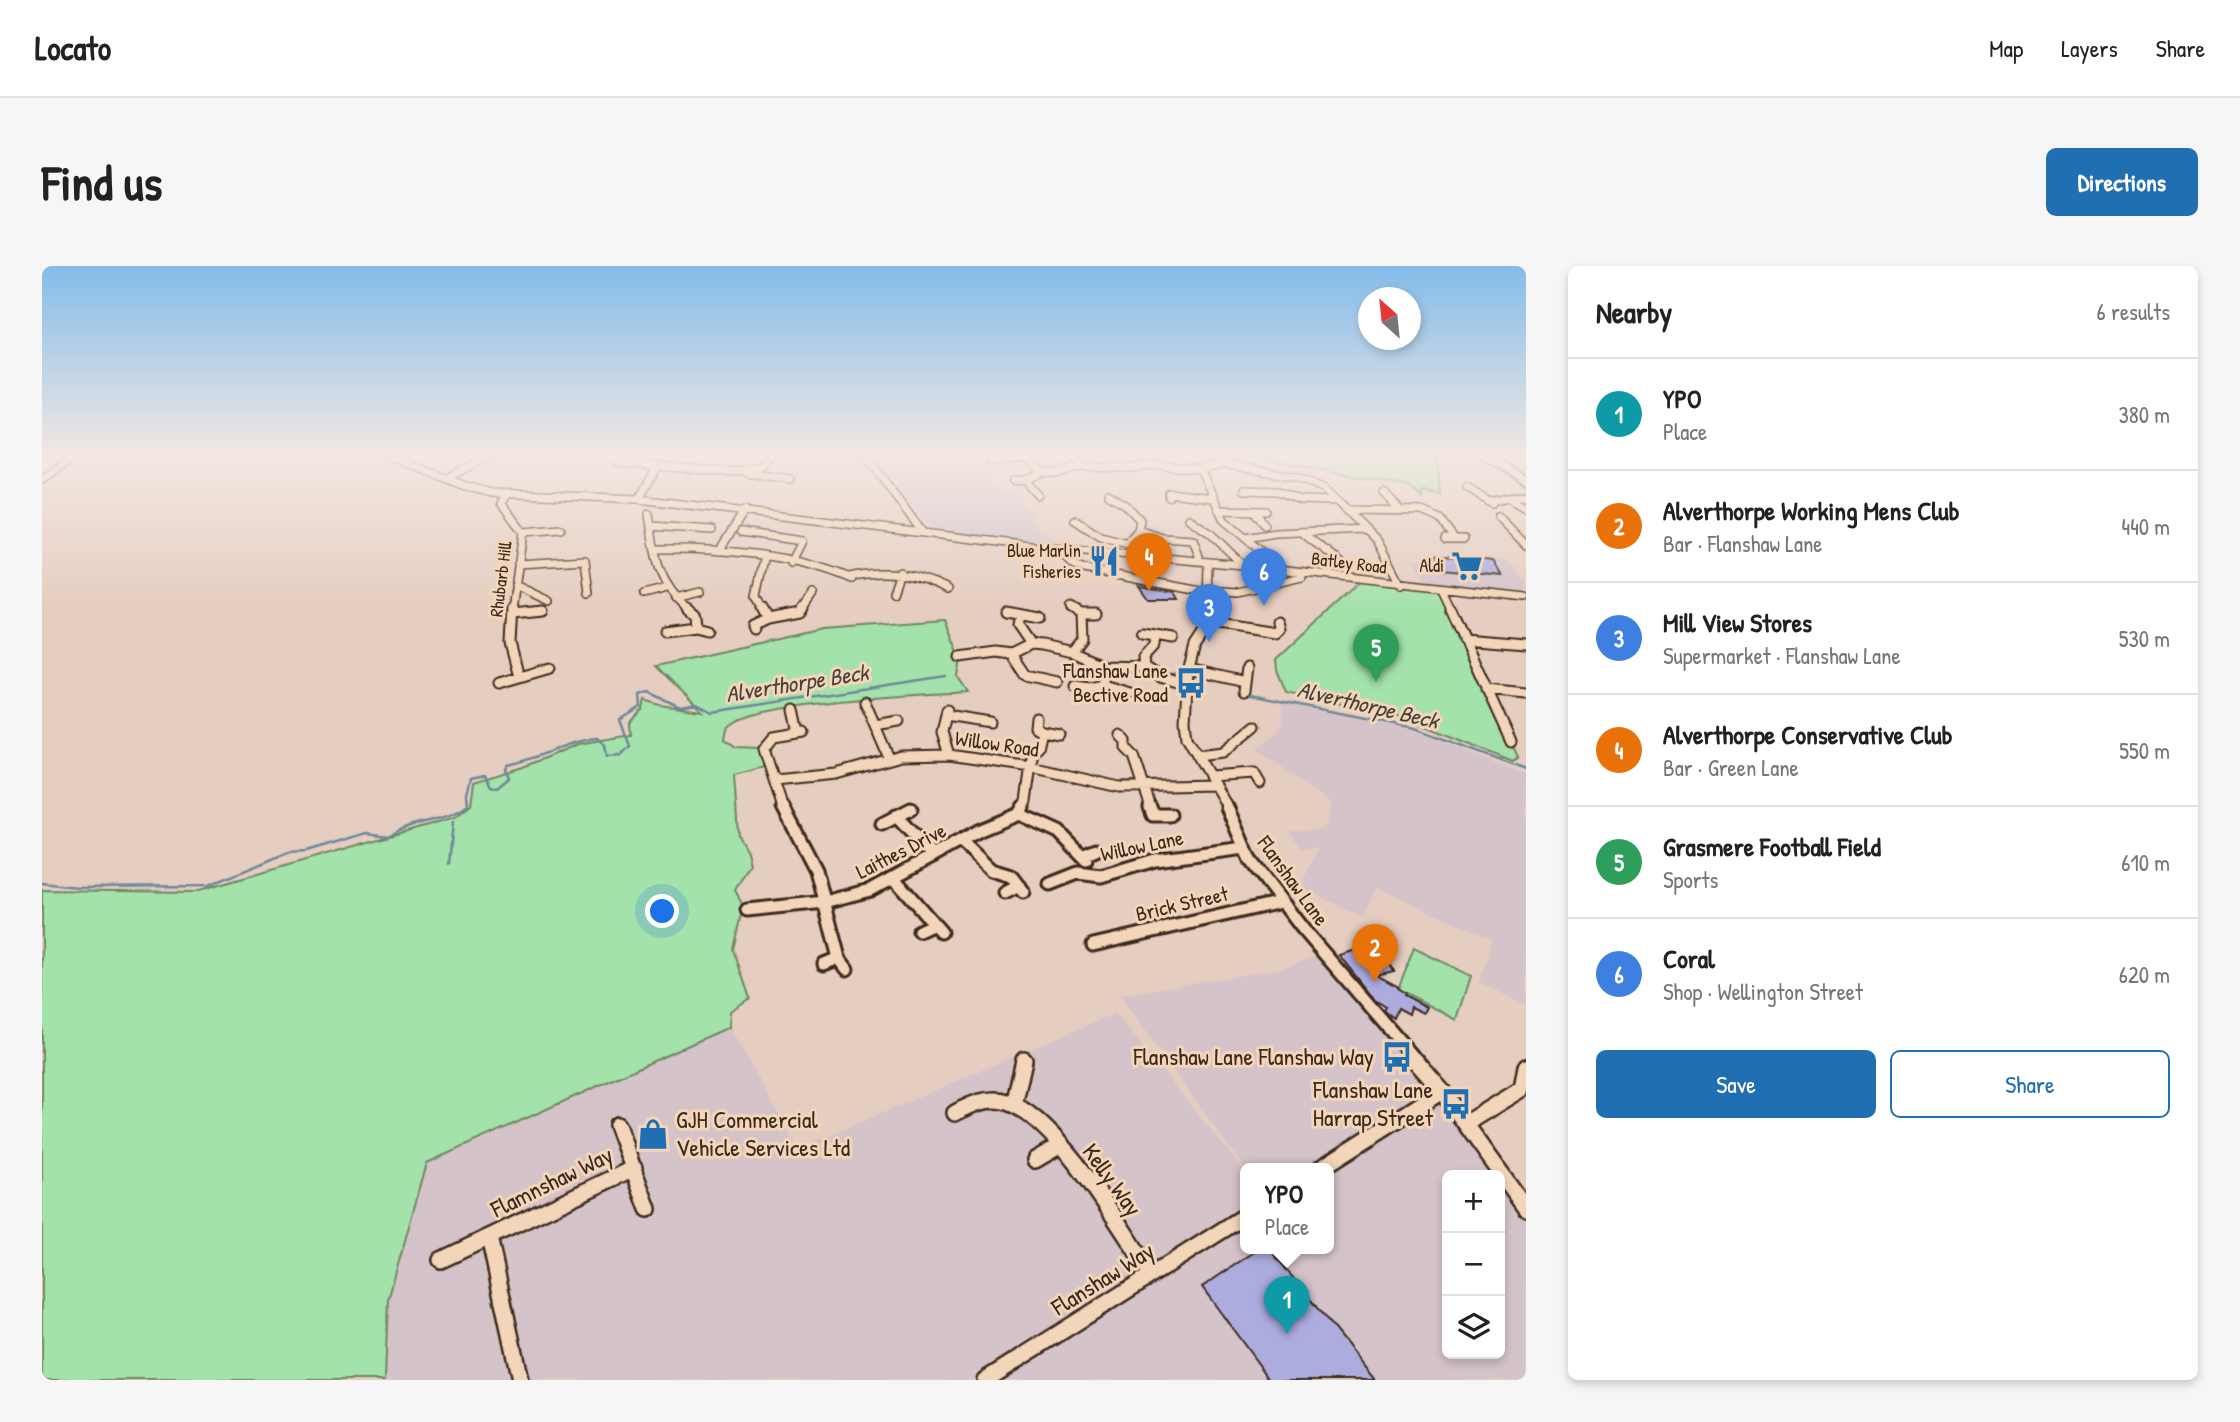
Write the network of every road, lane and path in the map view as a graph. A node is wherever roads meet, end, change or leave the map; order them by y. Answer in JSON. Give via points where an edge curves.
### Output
{"nodes":[{"id":1,"x":502,"y":505,"type":"edge"},
{"id":2,"x":697,"y":505,"type":"edge"},
{"id":3,"x":902,"y":505,"type":"edge"},
{"id":4,"x":1126,"y":505,"type":"edge"},
{"id":5,"x":1216,"y":505,"type":"edge"},
{"id":6,"x":1341,"y":505,"type":"edge"},
{"id":7,"x":1396,"y":505,"type":"edge"},
{"id":8,"x":516,"y":506,"type":"dead end"},
{"id":9,"x":503,"y":508,"type":"junction"},
{"id":10,"x":1398,"y":508,"type":"junction"},
{"id":11,"x":745,"y":510,"type":"junction"},
{"id":12,"x":1219,"y":510,"type":"junction"},
{"id":13,"x":1348,"y":510,"type":"junction"},
{"id":14,"x":1254,"y":511,"type":"junction"},
{"id":15,"x":1266,"y":511,"type":"dead end"},
{"id":16,"x":649,"y":514,"type":"dead end"},
{"id":17,"x":1498,"y":516,"type":"dead end"},
{"id":18,"x":1189,"y":519,"type":"dead end"},
{"id":19,"x":1075,"y":520,"type":"dead end"},
{"id":20,"x":1265,"y":525,"type":"dead end"},
{"id":21,"x":651,"y":526,"type":"junction"},
{"id":22,"x":561,"y":529,"type":"dead end"},
{"id":23,"x":1365,"y":529,"type":"junction"},
{"id":24,"x":712,"y":530,"type":"dead end"},
{"id":25,"x":1138,"y":530,"type":"junction"},
{"id":26,"x":523,"y":532,"type":"junction"},
{"id":27,"x":741,"y":532,"type":"dead end"},
{"id":28,"x":1301,"y":532,"type":"junction"},
{"id":29,"x":923,"y":533,"type":"junction"},
{"id":30,"x":1245,"y":538,"type":"junction"},
{"id":31,"x":1464,"y":539,"type":"dead end"},
{"id":32,"x":1128,"y":544,"type":"junction"},
{"id":33,"x":1526,"y":545,"type":"edge"},
{"id":34,"x":656,"y":549,"type":"junction"},
{"id":35,"x":719,"y":551,"type":"junction"},
{"id":36,"x":1062,"y":553,"type":"dead end"},
{"id":37,"x":1131,"y":555,"type":"junction"},
{"id":38,"x":764,"y":559,"type":"junction"},
{"id":39,"x":1203,"y":559,"type":"junction"},
{"id":40,"x":791,"y":563,"type":"junction"},
{"id":41,"x":518,"y":564,"type":"junction"},
{"id":42,"x":1243,"y":565,"type":"junction"},
{"id":43,"x":1276,"y":569,"type":"junction"},
{"id":44,"x":900,"y":572,"type":"junction"},
{"id":45,"x":1383,"y":575,"type":"dead end"},
{"id":46,"x":1302,"y":576,"type":"dead end"},
{"id":47,"x":1280,"y":582,"type":"junction"},
{"id":48,"x":938,"y":584,"type":"junction"},
{"id":49,"x":515,"y":585,"type":"junction"},
{"id":50,"x":1401,"y":585,"type":"junction"},
{"id":51,"x":667,"y":588,"type":"junction"},
{"id":52,"x":929,"y":589,"type":"dead end"},
{"id":53,"x":948,"y":589,"type":"dead end"},
{"id":54,"x":1441,"y":589,"type":"junction"},
{"id":55,"x":1206,"y":591,"type":"junction"},
{"id":56,"x":700,"y":592,"type":"dead end"},
{"id":57,"x":893,"y":592,"type":"dead end"},
{"id":58,"x":589,"y":593,"type":"dead end"},
{"id":59,"x":644,"y":594,"type":"dead end"},
{"id":60,"x":1526,"y":597,"type":"edge"},
{"id":61,"x":676,"y":598,"type":"junction"},
{"id":62,"x":549,"y":601,"type":"dead end"},
{"id":63,"x":797,"y":601,"type":"dead end"},
{"id":64,"x":1071,"y":608,"type":"dead end"},
{"id":65,"x":543,"y":611,"type":"dead end"},
{"id":66,"x":1006,"y":612,"type":"dead end"},
{"id":67,"x":512,"y":614,"type":"junction"},
{"id":68,"x":1081,"y":614,"type":"junction"},
{"id":69,"x":1096,"y":614,"type":"dead end"},
{"id":70,"x":1020,"y":615,"type":"junction"},
{"id":71,"x":1040,"y":618,"type":"dead end"},
{"id":72,"x":768,"y":619,"type":"junction"},
{"id":73,"x":1206,"y":622,"type":"junction"},
{"id":74,"x":1277,"y":622,"type":"dead end"},
{"id":75,"x":696,"y":627,"type":"junction"},
{"id":76,"x":754,"y":629,"type":"dead end"},
{"id":77,"x":707,"y":630,"type":"dead end"},
{"id":78,"x":665,"y":631,"type":"dead end"},
{"id":79,"x":1142,"y":634,"type":"dead end"},
{"id":80,"x":1155,"y":636,"type":"junction"},
{"id":81,"x":1173,"y":638,"type":"dead end"},
{"id":82,"x":1464,"y":639,"type":"junction"},
{"id":83,"x":1031,"y":644,"type":"junction"},
{"id":84,"x":1526,"y":644,"type":"edge"},
{"id":85,"x":959,"y":646,"type":"dead end"},
{"id":86,"x":1072,"y":652,"type":"junction"},
{"id":87,"x":1011,"y":654,"type":"junction"},
{"id":88,"x":1103,"y":666,"type":"junction"},
{"id":89,"x":1144,"y":667,"type":"junction"},
{"id":90,"x":550,"y":668,"type":"dead end"},
{"id":91,"x":1247,"y":668,"type":"dead end"},
{"id":92,"x":1189,"y":669,"type":"junction"},
{"id":93,"x":519,"y":677,"type":"junction"},
{"id":94,"x":1058,"y":682,"type":"dead end"},
{"id":95,"x":499,"y":683,"type":"dead end"},
{"id":96,"x":1103,"y":685,"type":"junction"},
{"id":97,"x":1188,"y":685,"type":"junction"},
{"id":98,"x":1074,"y":686,"type":"dead end"},
{"id":99,"x":1486,"y":689,"type":"junction"},
{"id":100,"x":1130,"y":693,"type":"dead end"},
{"id":101,"x":1526,"y":693,"type":"edge"},
{"id":102,"x":865,"y":702,"type":"dead end"},
{"id":103,"x":794,"y":710,"type":"dead end"},
{"id":104,"x":1036,"y":718,"type":"dead end"},
{"id":105,"x":899,"y":721,"type":"dead end"},
{"id":106,"x":990,"y":722,"type":"dead end"},
{"id":107,"x":875,"y":725,"type":"junction"},
{"id":108,"x":1255,"y":727,"type":"dead end"},
{"id":109,"x":1042,"y":730,"type":"junction"},
{"id":110,"x":1059,"y":734,"type":"dead end"},
{"id":111,"x":1127,"y":739,"type":"dead end"},
{"id":112,"x":1511,"y":742,"type":"dead end"},
{"id":113,"x":949,"y":755,"type":"junction"},
{"id":114,"x":1197,"y":755,"type":"junction"},
{"id":115,"x":889,"y":758,"type":"junction"},
{"id":116,"x":1031,"y":767,"type":"junction"},
{"id":117,"x":775,"y":780,"type":"junction"},
{"id":118,"x":1212,"y":781,"type":"junction"},
{"id":119,"x":1260,"y":783,"type":"dead end"},
{"id":120,"x":1143,"y":788,"type":"junction"},
{"id":121,"x":911,"y":809,"type":"dead end"},
{"id":122,"x":1019,"y":814,"type":"junction"},
{"id":123,"x":1170,"y":815,"type":"dead end"},
{"id":124,"x":896,"y":816,"type":"junction"},
{"id":125,"x":882,"y":824,"type":"dead end"},
{"id":126,"x":961,"y":841,"type":"junction"},
{"id":127,"x":1244,"y":848,"type":"junction"},
{"id":128,"x":1096,"y":850,"type":"dead end"},
{"id":129,"x":933,"y":856,"type":"junction"},
{"id":130,"x":894,"y":878,"type":"junction"},
{"id":131,"x":1050,"y":884,"type":"dead end"},
{"id":132,"x":1005,"y":893,"type":"dead end"},
{"id":133,"x":825,"y":902,"type":"junction"},
{"id":134,"x":1281,"y":902,"type":"junction"},
{"id":135,"x":747,"y":910,"type":"dead end"},
{"id":136,"x":919,"y":931,"type":"dead end"},
{"id":137,"x":1093,"y":945,"type":"dead end"},
{"id":138,"x":839,"y":958,"type":"junction"},
{"id":139,"x":824,"y":964,"type":"dead end"},
{"id":140,"x":847,"y":969,"type":"dead end"},
{"id":141,"x":1024,"y":1060,"type":"dead end"},
{"id":142,"x":1526,"y":1067,"type":"edge"},
{"id":143,"x":1441,"y":1091,"type":"junction"},
{"id":144,"x":1014,"y":1105,"type":"junction"},
{"id":145,"x":955,"y":1113,"type":"dead end"},
{"id":146,"x":1467,"y":1123,"type":"junction"},
{"id":147,"x":617,"y":1125,"type":"dead end"},
{"id":148,"x":1059,"y":1146,"type":"junction"},
{"id":149,"x":1035,"y":1160,"type":"dead end"},
{"id":150,"x":1329,"y":1163,"type":"edge"},
{"id":151,"x":634,"y":1168,"type":"junction"},
{"id":152,"x":1525,"y":1203,"type":"edge"},
{"id":153,"x":648,"y":1209,"type":"dead end"},
{"id":154,"x":1240,"y":1219,"type":"edge"},
{"id":155,"x":489,"y":1237,"type":"junction"},
{"id":156,"x":441,"y":1261,"type":"dead end"},
{"id":157,"x":1152,"y":1275,"type":"junction"},
{"id":158,"x":520,"y":1380,"type":"edge"},
{"id":159,"x":985,"y":1380,"type":"edge"}],
"edges":[{"from":1,"to":9,"type":"street"},
{"from":2,"to":11,"type":"street","name":"Batley Road"},
{"from":3,"to":29,"type":"street"},
{"from":4,"to":25,"type":"street","via":[[1140,520]]},
{"from":5,"to":12,"type":"street"},
{"from":6,"to":13,"type":"street"},
{"from":7,"to":10,"type":"street"},
{"from":8,"to":9,"type":"street"},
{"from":9,"to":26,"type":"street","name":"Rhubarb Hill"},
{"from":10,"to":13,"type":"street"},
{"from":10,"to":31,"type":"street","via":[[1437,517],[1449,538]]},
{"from":11,"to":29,"type":"street","name":"Batley Road"},
{"from":11,"to":35,"type":"street"},
{"from":12,"to":14,"type":"street"},
{"from":12,"to":30,"type":"street","via":[[1227,524]]},
{"from":13,"to":23,"type":"street"},
{"from":14,"to":15,"type":"street"},
{"from":14,"to":20,"type":"street"},
{"from":16,"to":21,"type":"street"},
{"from":17,"to":33,"type":"street"},
{"from":18,"to":42,"type":"street"},
{"from":19,"to":32,"type":"street","via":[[1101,537]]},
{"from":21,"to":24,"type":"street","via":[[699,523]]},
{"from":21,"to":34,"type":"street"},
{"from":22,"to":26,"type":"street"},
{"from":23,"to":28,"type":"street"},
{"from":23,"to":50,"type":"street","via":[[1380,544]]},
{"from":25,"to":32,"type":"street"},
{"from":25,"to":39,"type":"street","via":[[1193,540]]},
{"from":26,"to":41,"type":"street","name":"Rhubarb Hill"},
{"from":27,"to":40,"type":"street","via":[[802,541]]},
{"from":28,"to":30,"type":"street"},
{"from":28,"to":45,"type":"street","via":[[1341,561],[1343,570]]},
{"from":29,"to":37,"type":"street","name":"Batley Road"},
{"from":30,"to":43,"type":"street"},
{"from":32,"to":37,"type":"street"},
{"from":34,"to":35,"type":"street"},
{"from":34,"to":51,"type":"street","via":[[656,564]]},
{"from":35,"to":38,"type":"street"},
{"from":36,"to":55,"type":"street","via":[[1077,567]]},
{"from":37,"to":39,"type":"street","name":"Batley Road"},
{"from":38,"to":40,"type":"street"},
{"from":38,"to":72,"type":"street","via":[[756,596]]},
{"from":39,"to":42,"type":"street","name":"Batley Road"},
{"from":39,"to":55,"type":"street","name":"Flanshaw Lane"},
{"from":40,"to":44,"type":"street","via":[[850,578],[880,570]]},
{"from":41,"to":49,"type":"street","name":"Rhubarb Hill"},
{"from":41,"to":58,"type":"street","via":[[585,560]]},
{"from":42,"to":43,"type":"street","name":"Batley Road"},
{"from":43,"to":47,"type":"street"},
{"from":43,"to":50,"type":"street","name":"Batley Road"},
{"from":44,"to":48,"type":"street"},
{"from":44,"to":57,"type":"street"},
{"from":46,"to":47,"type":"street"},
{"from":47,"to":55,"type":"street","via":[[1238,592]]},
{"from":48,"to":52,"type":"street"},
{"from":48,"to":53,"type":"street"},
{"from":49,"to":62,"type":"street"},
{"from":49,"to":67,"type":"street","name":"Rhubarb Hill"},
{"from":50,"to":54,"type":"street","name":"Batley Road"},
{"from":51,"to":59,"type":"street"},
{"from":51,"to":61,"type":"street"},
{"from":54,"to":60,"type":"street","name":"Batley Road"},
{"from":54,"to":82,"type":"street"},
{"from":55,"to":73,"type":"street","name":"Flanshaw Lane"},
{"from":56,"to":61,"type":"street"},
{"from":61,"to":75,"type":"street","via":[[695,615]]},
{"from":63,"to":72,"type":"street","via":[[810,599],[800,614]]},
{"from":64,"to":68,"type":"street"},
{"from":65,"to":67,"type":"street"},
{"from":66,"to":70,"type":"street"},
{"from":67,"to":93,"type":"street","name":"Rhubarb Hill","via":[[510,643]]},
{"from":68,"to":69,"type":"street"},
{"from":68,"to":86,"type":"street","via":[[1082,639]]},
{"from":70,"to":71,"type":"street"},
{"from":70,"to":83,"type":"street","via":[[1018,625]]},
{"from":72,"to":76,"type":"street","via":[[752,625]]},
{"from":73,"to":74,"type":"street","via":[[1275,633]]},
{"from":73,"to":92,"type":"street","name":"Flanshaw Lane"},
{"from":75,"to":77,"type":"street"},
{"from":75,"to":78,"type":"street"},
{"from":79,"to":80,"type":"street"},
{"from":80,"to":81,"type":"street"},
{"from":80,"to":89,"type":"street","via":[[1154,646],[1141,658]]},
{"from":82,"to":84,"type":"street"},
{"from":82,"to":99,"type":"street"},
{"from":83,"to":86,"type":"street"},
{"from":83,"to":87,"type":"street"},
{"from":85,"to":87,"type":"street","via":[[965,658]]},
{"from":86,"to":88,"type":"street"},
{"from":87,"to":94,"type":"street","via":[[1022,678]]},
{"from":88,"to":89,"type":"street"},
{"from":88,"to":96,"type":"street"},
{"from":89,"to":97,"type":"street"},
{"from":90,"to":93,"type":"street"},
{"from":91,"to":92,"type":"street","via":[[1245,687]]},
{"from":92,"to":97,"type":"street","name":"Flanshaw Lane"},
{"from":93,"to":95,"type":"street"},
{"from":96,"to":98,"type":"street"},
{"from":96,"to":100,"type":"street"},
{"from":97,"to":114,"type":"street","name":"Flanshaw Lane","via":[[1187,737]]},
{"from":99,"to":101,"type":"street"},
{"from":99,"to":112,"type":"street"},
{"from":102,"to":107,"type":"street"},
{"from":103,"to":117,"type":"street","via":[[802,732],[774,737],[764,750]]},
{"from":104,"to":109,"type":"street","via":[[1035,727]]},
{"from":105,"to":107,"type":"street"},
{"from":106,"to":113,"type":"street","via":[[947,712],[942,732]]},
{"from":107,"to":115,"type":"street"},
{"from":108,"to":114,"type":"street","via":[[1223,752]]},
{"from":109,"to":110,"type":"street"},
{"from":109,"to":116,"type":"street","via":[[1038,748],[1032,751]]},
{"from":111,"to":120,"type":"street","via":[[1126,748]]},
{"from":113,"to":115,"type":"street","name":"Willow Road"},
{"from":113,"to":116,"type":"street","name":"Willow Road"},
{"from":114,"to":118,"type":"street","name":"Flanshaw Lane"},
{"from":115,"to":117,"type":"street","name":"Willow Road","via":[[836,774]]},
{"from":116,"to":120,"type":"street","name":"Willow Road"},
{"from":116,"to":122,"type":"street","via":[[1026,801]]},
{"from":117,"to":133,"type":"street","via":[[783,811],[816,870]]},
{"from":118,"to":119,"type":"street","name":"Willow Road","via":[[1245,771],[1254,773]]},
{"from":118,"to":120,"type":"street","name":"Willow Road"},
{"from":118,"to":127,"type":"street","name":"Flanshaw Lane"},
{"from":120,"to":123,"type":"street","via":[[1152,816]]},
{"from":121,"to":124,"type":"street"},
{"from":122,"to":126,"type":"street","name":"Laithes Drive"},
{"from":122,"to":128,"type":"street","via":[[1059,832],[1084,858]]},
{"from":124,"to":125,"type":"street"},
{"from":124,"to":129,"type":"street"},
{"from":126,"to":129,"type":"street","name":"Laithes Drive"},
{"from":126,"to":132,"type":"street","via":[[992,870],[1011,876],[1021,889]]},
{"from":127,"to":131,"type":"street","name":"Willow Lane","via":[[1156,860],[1101,876],[1078,873]]},
{"from":127,"to":134,"type":"street","name":"Flanshaw Lane"},
{"from":129,"to":130,"type":"street","name":"Laithes Drive"},
{"from":130,"to":133,"type":"street","name":"Laithes Drive"},
{"from":130,"to":136,"type":"street","via":[[937,928]]},
{"from":133,"to":135,"type":"street","name":"Laithes Drive"},
{"from":133,"to":138,"type":"street"},
{"from":134,"to":137,"type":"street","name":"Brick Street"},
{"from":134,"to":143,"type":"street","name":"Flanshaw Lane"},
{"from":138,"to":139,"type":"street"},
{"from":138,"to":140,"type":"street"},
{"from":141,"to":144,"type":"street"},
{"from":142,"to":146,"type":"street","via":[[1522,1089]]},
{"from":143,"to":146,"type":"street","name":"Flanshaw Lane"},
{"from":143,"to":150,"type":"street"},
{"from":144,"to":145,"type":"street","name":"Kelly Way","via":[[976,1101]]},
{"from":144,"to":148,"type":"street","name":"Kelly Way","via":[[1041,1122]]},
{"from":146,"to":152,"type":"street","name":"Flanshaw Lane"},
{"from":147,"to":151,"type":"street"},
{"from":148,"to":149,"type":"street","name":"Kelly Way"},
{"from":148,"to":157,"type":"street","name":"Kelly Way"},
{"from":151,"to":153,"type":"street","name":"Flamnshaw Way"},
{"from":151,"to":155,"type":"street","name":"Flamnshaw Way"},
{"from":154,"to":157,"type":"street","name":"Flanshaw Way"},
{"from":155,"to":156,"type":"street","name":"Flamnshaw Way"},
{"from":155,"to":158,"type":"street","name":"Flamnshaw Way"},
{"from":157,"to":159,"type":"street","name":"Flanshaw Way"}]}
